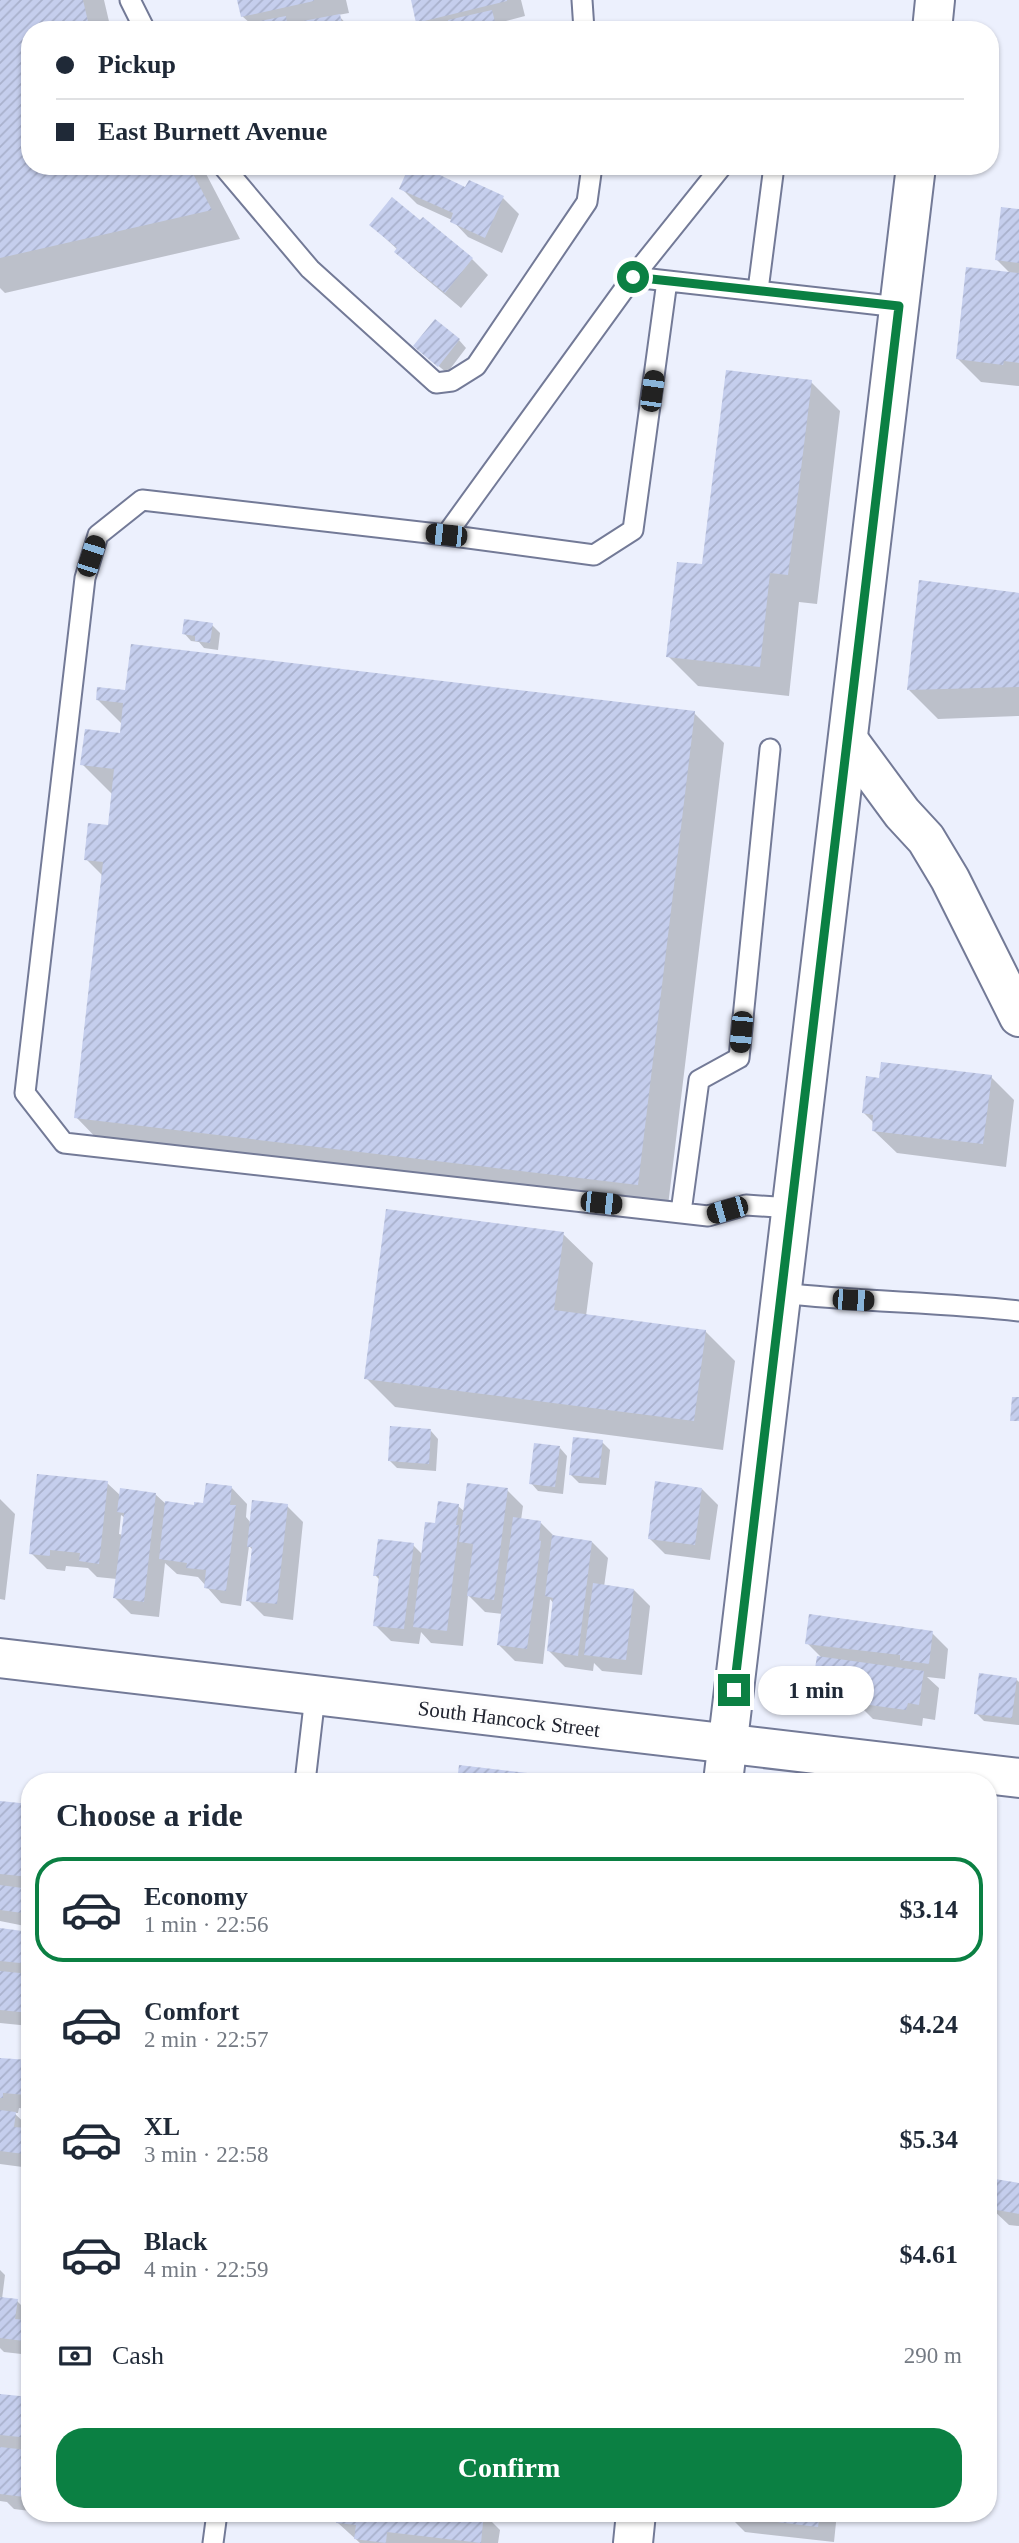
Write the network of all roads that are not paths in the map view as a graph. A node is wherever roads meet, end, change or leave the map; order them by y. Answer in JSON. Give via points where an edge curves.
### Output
{"nodes":[{"id":1,"x":130,"y":0,"type":"edge"},
{"id":2,"x":582,"y":0,"type":"edge"},
{"id":3,"x":935,"y":0,"type":"edge"},
{"id":4,"x":140,"y":21,"type":"edge"},
{"id":5,"x":583,"y":21,"type":"edge"},
{"id":6,"x":933,"y":21,"type":"edge"},
{"id":7,"x":231,"y":175,"type":"edge"},
{"id":8,"x":591,"y":175,"type":"edge"},
{"id":9,"x":715,"y":175,"type":"edge"},
{"id":10,"x":773,"y":175,"type":"edge"},
{"id":11,"x":915,"y":175,"type":"edge"},
{"id":12,"x":633,"y":277,"type":"junction"},
{"id":13,"x":667,"y":281,"type":"junction"},
{"id":14,"x":758,"y":290,"type":"junction"},
{"id":15,"x":899,"y":306,"type":"junction"},
{"id":16,"x":446,"y":535,"type":"junction"},
{"id":17,"x":849,"y":741,"type":"junction"},
{"id":18,"x":770,"y":749,"type":"dead end"},
{"id":19,"x":1019,"y":1017,"type":"edge"},
{"id":20,"x":791,"y":1208,"type":"junction"},
{"id":21,"x":681,"y":1212,"type":"junction"},
{"id":22,"x":781,"y":1293,"type":"junction"},
{"id":23,"x":1019,"y":1311,"type":"edge"},
{"id":24,"x":0,"y":1658,"type":"edge"},
{"id":25,"x":315,"y":1696,"type":"junction"},
{"id":26,"x":728,"y":1743,"type":"junction"},
{"id":27,"x":306,"y":1773,"type":"edge"},
{"id":28,"x":724,"y":1773,"type":"edge"},
{"id":29,"x":985,"y":1773,"type":"edge"},
{"id":30,"x":997,"y":1774,"type":"edge"},
{"id":31,"x":1019,"y":1777,"type":"edge"},
{"id":32,"x":215,"y":2522,"type":"edge"},
{"id":33,"x":635,"y":2522,"type":"edge"},
{"id":34,"x":213,"y":2543,"type":"edge"},
{"id":35,"x":633,"y":2543,"type":"edge"}],
"edges":[{"from":1,"to":4,"type":"lane"},
{"from":2,"to":5,"type":"lane"},
{"from":3,"to":6,"type":"street"},
{"from":7,"to":8,"type":"lane","via":[[310,269],[436,383],[452,381],[476,366],[587,202]]},
{"from":9,"to":12,"type":"lane"},
{"from":10,"to":14,"type":"lane"},
{"from":11,"to":15,"type":"street"},
{"from":12,"to":13,"type":"lane"},
{"from":12,"to":16,"type":"lane"},
{"from":13,"to":14,"type":"lane"},
{"from":13,"to":16,"type":"lane","via":[[633,530],[594,555]]},
{"from":14,"to":15,"type":"lane"},
{"from":15,"to":17,"type":"street"},
{"from":16,"to":21,"type":"lane","via":[[142,500],[98,535],[85,578],[25,1093],[64,1143]]},
{"from":17,"to":19,"type":"street","via":[[926,839]]},
{"from":17,"to":20,"type":"street"},
{"from":18,"to":21,"type":"lane","via":[[739,1058],[699,1080]]},
{"from":20,"to":21,"type":"lane","via":[[746,1205],[708,1216]]},
{"from":20,"to":22,"type":"street"},
{"from":22,"to":23,"type":"lane"},
{"from":22,"to":26,"type":"street"},
{"from":24,"to":25,"type":"street","name":"South Hancock Street"},
{"from":25,"to":26,"type":"street","name":"South Hancock Street"},
{"from":25,"to":27,"type":"lane"},
{"from":26,"to":28,"type":"street"},
{"from":26,"to":29,"type":"street","name":"South Hancock Street"},
{"from":30,"to":31,"type":"street","name":"South Hancock Street"},
{"from":32,"to":34,"type":"lane"},
{"from":33,"to":35,"type":"street"}]}
